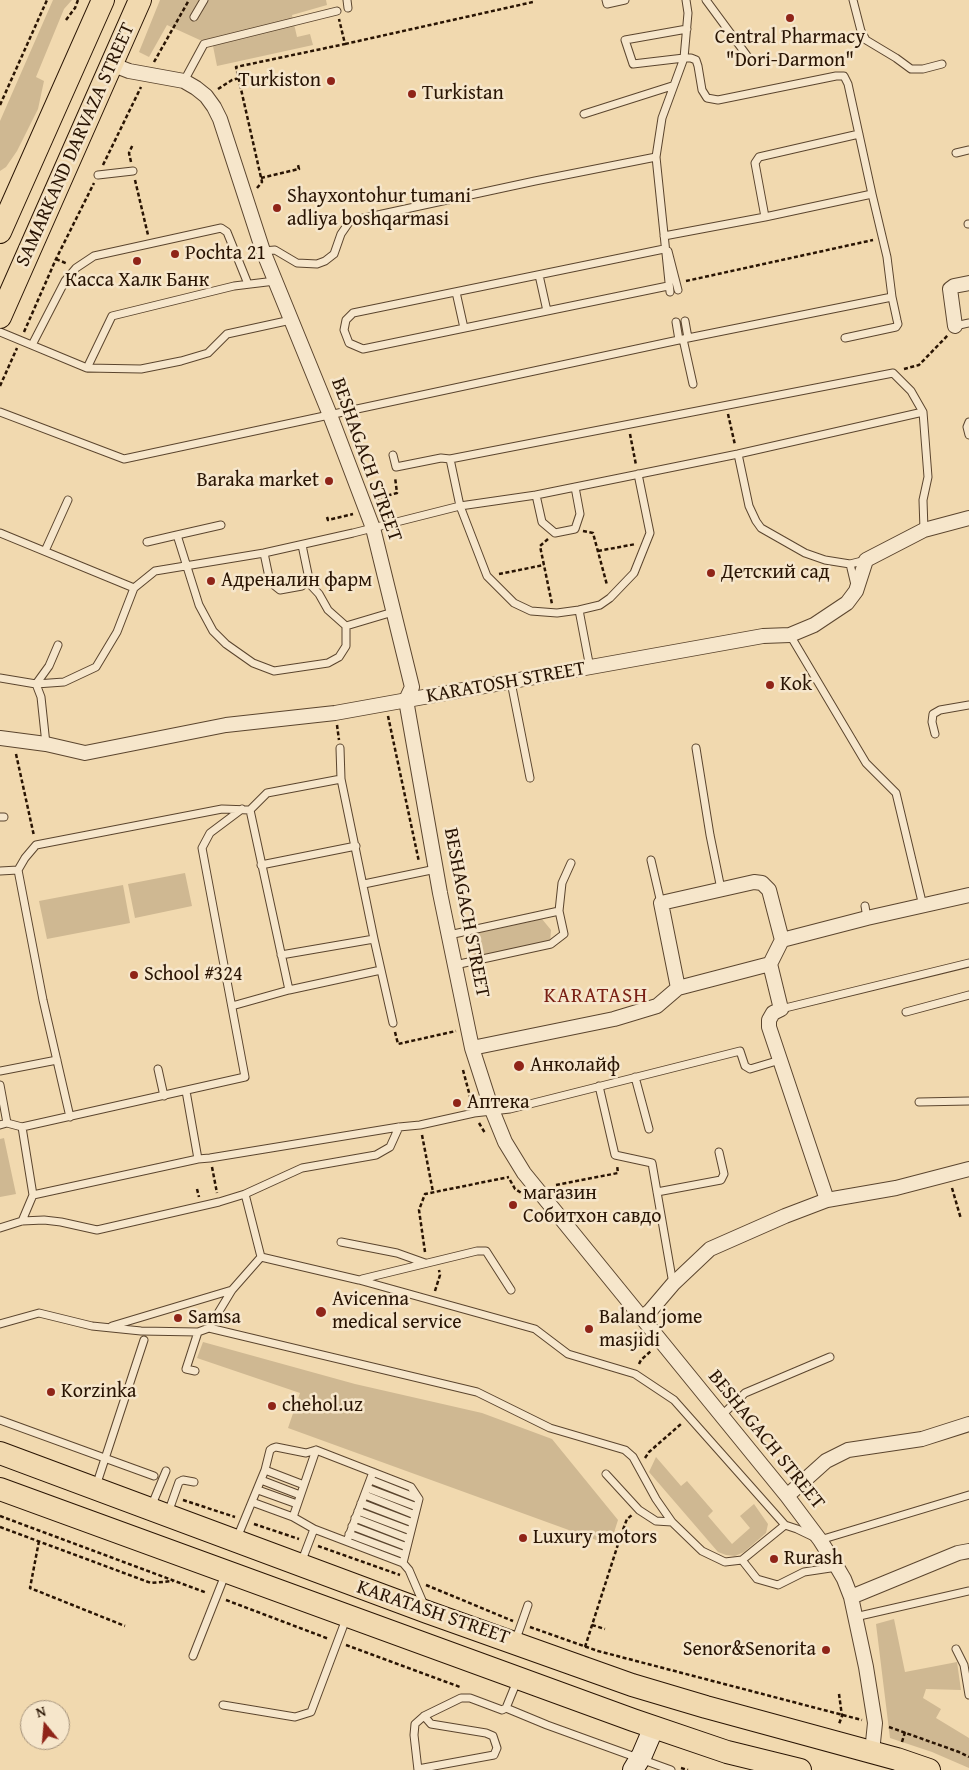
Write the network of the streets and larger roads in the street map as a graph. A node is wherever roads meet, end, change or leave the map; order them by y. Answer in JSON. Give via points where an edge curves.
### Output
{"nodes":[{"id":1,"x":103,"y":0,"type":"edge"},
{"id":2,"x":140,"y":0,"type":"edge"},
{"id":3,"x":111,"y":64,"type":"junction"},
{"id":4,"x":0,"y":232,"type":"edge"},
{"id":5,"x":969,"y":283,"type":"edge"},
{"id":6,"x":0,"y":318,"type":"edge"},
{"id":7,"x":962,"y":324,"type":"edge"},
{"id":8,"x":969,"y":518,"type":"edge"},
{"id":9,"x":406,"y":700,"type":"junction"},
{"id":10,"x":6,"y":739,"type":"edge"},
{"id":11,"x":969,"y":896,"type":"edge"},
{"id":12,"x":782,"y":940,"type":"junction"},
{"id":13,"x":770,"y":964,"type":"junction"},
{"id":14,"x":678,"y":988,"type":"junction"},
{"id":15,"x":472,"y":1048,"type":"junction"},
{"id":16,"x":969,"y":1169,"type":"edge"},
{"id":17,"x":827,"y":1200,"type":"junction"},
{"id":18,"x":641,"y":1318,"type":"junction"},
{"id":19,"x":969,"y":1424,"type":"edge"},
{"id":20,"x":0,"y":1453,"type":"edge"},
{"id":21,"x":0,"y":1489,"type":"edge"},
{"id":22,"x":787,"y":1496,"type":"junction"},
{"id":23,"x":969,"y":1551,"type":"edge"},
{"id":24,"x":851,"y":1597,"type":"junction"},
{"id":25,"x":662,"y":1694,"type":"junction"},
{"id":26,"x":654,"y":1727,"type":"junction"},
{"id":27,"x":869,"y":1761,"type":"edge"},
{"id":28,"x":636,"y":1764,"type":"edge"},
{"id":29,"x":789,"y":1769,"type":"edge"},
{"id":30,"x":929,"y":1770,"type":"edge"}],
"edges":[{"from":1,"to":4,"type":"main road","name":"SAMARKAND DARVAZA STREET","via":[[13,192]]},
{"from":2,"to":3,"type":"main road","name":"SAMARKAND DARVAZA STREET"},
{"from":3,"to":6,"type":"main road","name":"SAMARKAND DARVAZA STREET"},
{"from":3,"to":9,"type":"street","name":"BESHAGACH STREET","via":[[184,82],[196,88],[206,96],[220,119],[262,251],[373,528],[412,687]]},
{"from":5,"to":7,"type":"street","via":[[950,289]]},
{"from":8,"to":9,"type":"street","name":"KARATOSH STREET","via":[[924,530],[866,560],[856,591],[847,603],[814,625],[790,636],[763,636]]},
{"from":9,"to":10,"type":"street","name":"KARATOSH STREET","via":[[335,713],[226,725],[85,753]]},
{"from":9,"to":15,"type":"street","name":"BESHAGACH STREET"},
{"from":11,"to":12,"type":"street","via":[[923,906],[866,912]]},
{"from":12,"to":13,"type":"street"},
{"from":12,"to":14,"type":"street","via":[[769,890],[762,883],[754,882],[661,903]]},
{"from":13,"to":14,"type":"street"},
{"from":13,"to":17,"type":"street","via":[[781,1009],[773,1013],[769,1027]]},
{"from":14,"to":15,"type":"street","via":[[657,1006],[614,1019]]},
{"from":15,"to":18,"type":"street","name":"BESHAGACH STREET","via":[[505,1142],[524,1173]]},
{"from":16,"to":17,"type":"street","via":[[896,1188]]},
{"from":17,"to":18,"type":"street","via":[[710,1249]]},
{"from":18,"to":22,"type":"street","name":"BESHAGACH STREET"},
{"from":19,"to":22,"type":"street","via":[[922,1439],[848,1450],[826,1461]]},
{"from":20,"to":25,"type":"main road","name":"KARATASH STREET","via":[[95,1489],[164,1507],[236,1541],[427,1612],[518,1633]]},
{"from":21,"to":26,"type":"main road","name":"KARATASH STREET"},
{"from":22,"to":24,"type":"street","name":"BESHAGACH STREET","via":[[820,1540]]},
{"from":23,"to":24,"type":"street"},
{"from":24,"to":27,"type":"street","name":"BESHAGACH STREET","via":[[875,1723]]},
{"from":25,"to":26,"type":"main road"},
{"from":25,"to":27,"type":"main road","name":"KARATASH STREET"},
{"from":26,"to":28,"type":"street"},
{"from":26,"to":29,"type":"main road","name":"KARATASH STREET"},
{"from":27,"to":30,"type":"main road"}]}
